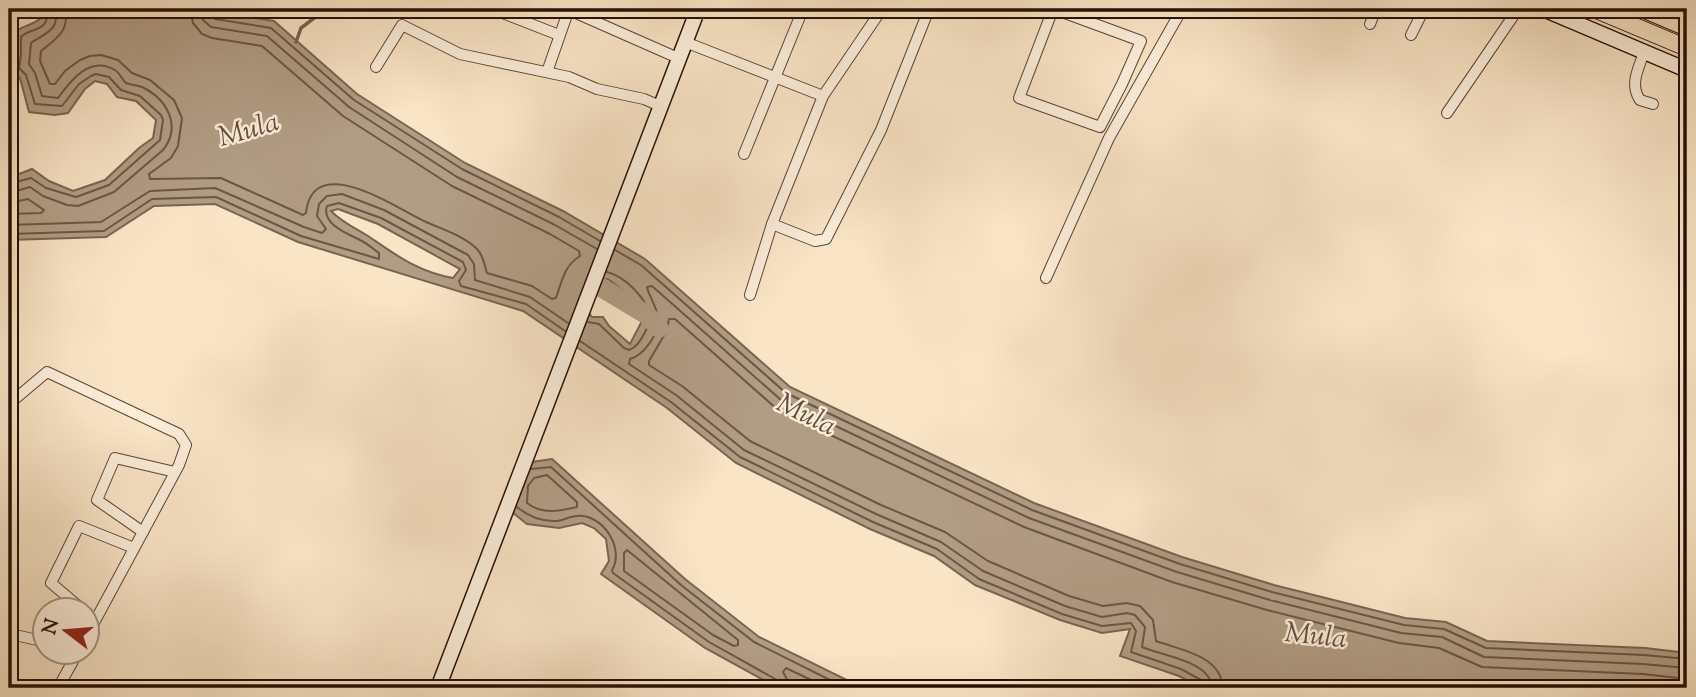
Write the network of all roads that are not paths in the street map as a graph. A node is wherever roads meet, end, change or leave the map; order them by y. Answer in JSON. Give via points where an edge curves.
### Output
{"nodes":[{"id":1,"x":569,"y":9,"type":"edge"},
{"id":2,"x":786,"y":9,"type":"edge"},
{"id":3,"x":882,"y":9,"type":"edge"},
{"id":4,"x":929,"y":9,"type":"edge"},
{"id":5,"x":1053,"y":9,"type":"edge"},
{"id":6,"x":1182,"y":9,"type":"edge"},
{"id":7,"x":1376,"y":9,"type":"edge"},
{"id":8,"x":1424,"y":9,"type":"edge"},
{"id":9,"x":1518,"y":9,"type":"edge"},
{"id":10,"x":1543,"y":9,"type":"edge"},
{"id":11,"x":1594,"y":9,"type":"edge"},
{"id":12,"x":1642,"y":9,"type":"edge"},
{"id":13,"x":694,"y":10,"type":"edge"},
{"id":14,"x":500,"y":12,"type":"dead end"},
{"id":15,"x":802,"y":12,"type":"edge"},
{"id":16,"x":1370,"y":24,"type":"dead end"},
{"id":17,"x":1687,"y":28,"type":"edge"},
{"id":18,"x":559,"y":35,"type":"junction"},
{"id":19,"x":1411,"y":35,"type":"dead end"},
{"id":20,"x":685,"y":42,"type":"junction"},
{"id":21,"x":1687,"y":48,"type":"edge"},
{"id":22,"x":1644,"y":52,"type":"junction"},
{"id":23,"x":678,"y":58,"type":"junction"},
{"id":24,"x":376,"y":67,"type":"dead end"},
{"id":25,"x":1687,"y":70,"type":"edge"},
{"id":26,"x":547,"y":72,"type":"junction"},
{"id":27,"x":774,"y":77,"type":"junction"},
{"id":28,"x":1122,"y":84,"type":"junction"},
{"id":29,"x":1135,"y":90,"type":"junction"},
{"id":30,"x":823,"y":96,"type":"junction"},
{"id":31,"x":1653,"y":104,"type":"dead end"},
{"id":32,"x":660,"y":106,"type":"junction"},
{"id":33,"x":1447,"y":113,"type":"dead end"},
{"id":34,"x":744,"y":154,"type":"dead end"},
{"id":35,"x":772,"y":224,"type":"junction"},
{"id":36,"x":1046,"y":278,"type":"dead end"},
{"id":37,"x":750,"y":295,"type":"dead end"},
{"id":38,"x":9,"y":404,"type":"edge"},
{"id":39,"x":175,"y":472,"type":"junction"},
{"id":40,"x":143,"y":532,"type":"junction"},
{"id":41,"x":134,"y":548,"type":"junction"},
{"id":42,"x":66,"y":596,"type":"edge"},
{"id":43,"x":102,"y":599,"type":"edge"},
{"id":44,"x":32,"y":639,"type":"edge"},
{"id":45,"x":9,"y":648,"type":"edge"},
{"id":46,"x":71,"y":666,"type":"edge"},
{"id":47,"x":59,"y":688,"type":"edge"},
{"id":48,"x":438,"y":688,"type":"edge"}],
"edges":[{"from":1,"to":18,"type":"street"},
{"from":1,"to":23,"type":"street"},
{"from":2,"to":15,"type":"street"},
{"from":3,"to":30,"type":"street"},
{"from":4,"to":35,"type":"street","via":[[881,130],[826,239],[815,241]]},
{"from":5,"to":28,"type":"street","via":[[1140,41]]},
{"from":5,"to":28,"type":"street","via":[[1019,98],[1100,127]]},
{"from":6,"to":29,"type":"street"},
{"from":7,"to":16,"type":"street"},
{"from":8,"to":19,"type":"street"},
{"from":9,"to":33,"type":"street"},
{"from":10,"to":22,"type":"street"},
{"from":11,"to":21,"type":"main road"},
{"from":12,"to":17,"type":"main road"},
{"from":13,"to":20,"type":"street"},
{"from":14,"to":18,"type":"street"},
{"from":15,"to":27,"type":"street"},
{"from":18,"to":26,"type":"street"},
{"from":20,"to":23,"type":"street"},
{"from":20,"to":27,"type":"street"},
{"from":22,"to":25,"type":"street"},
{"from":22,"to":31,"type":"street","via":[[1634,91],[1640,100]]},
{"from":23,"to":32,"type":"street"},
{"from":24,"to":26,"type":"street","via":[[402,25],[460,54]]},
{"from":26,"to":32,"type":"street"},
{"from":27,"to":30,"type":"street"},
{"from":27,"to":34,"type":"street"},
{"from":28,"to":29,"type":"street"},
{"from":29,"to":36,"type":"street"},
{"from":30,"to":35,"type":"street"},
{"from":32,"to":48,"type":"street"},
{"from":35,"to":37,"type":"street"},
{"from":38,"to":39,"type":"street","via":[[47,372],[179,434],[187,445]]},
{"from":39,"to":40,"type":"street"},
{"from":39,"to":40,"type":"street","via":[[115,458],[97,500]]},
{"from":40,"to":41,"type":"street"},
{"from":41,"to":42,"type":"street","via":[[79,526],[51,583]]},
{"from":41,"to":43,"type":"street"},
{"from":44,"to":45,"type":"street","via":[[15,635]]},
{"from":46,"to":47,"type":"street"}]}
